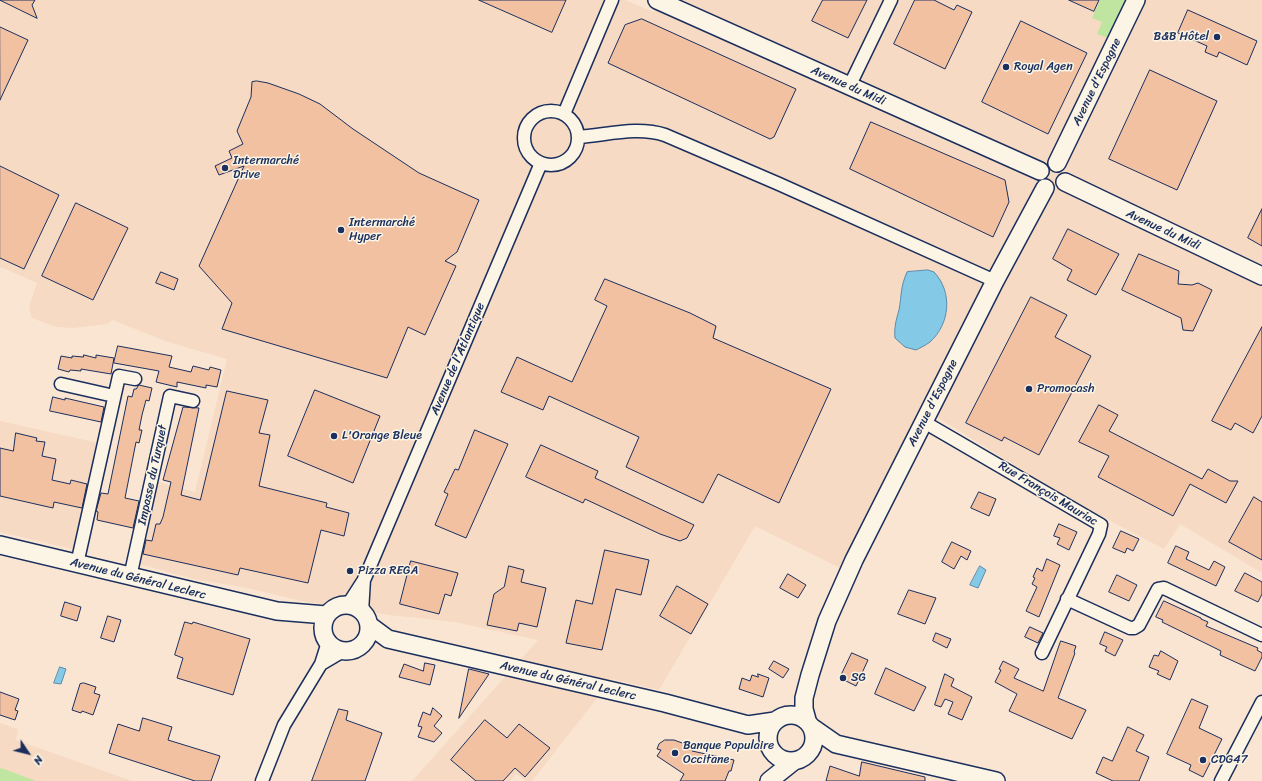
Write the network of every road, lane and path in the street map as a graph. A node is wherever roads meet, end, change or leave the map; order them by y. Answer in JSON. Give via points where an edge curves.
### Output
{"nodes":[{"id":1,"x":612,"y":0,"type":"edge"},
{"id":2,"x":657,"y":0,"type":"edge"},
{"id":3,"x":891,"y":0,"type":"edge"},
{"id":4,"x":1136,"y":0,"type":"edge"},
{"id":5,"x":849,"y":87,"type":"junction"},
{"id":6,"x":564,"y":114,"type":"junction"},
{"id":7,"x":578,"y":137,"type":"junction"},
{"id":8,"x":541,"y":162,"type":"junction"},
{"id":9,"x":1057,"y":163,"type":"junction"},
{"id":10,"x":1040,"y":171,"type":"junction"},
{"id":11,"x":1065,"y":182,"type":"junction"},
{"id":12,"x":1045,"y":188,"type":"junction"},
{"id":13,"x":1262,"y":276,"type":"edge"},
{"id":14,"x":995,"y":281,"type":"junction"},
{"id":15,"x":135,"y":379,"type":"dead end"},
{"id":16,"x":61,"y":384,"type":"dead end"},
{"id":17,"x":114,"y":396,"type":"junction"},
{"id":18,"x":193,"y":401,"type":"dead end"},
{"id":19,"x":924,"y":422,"type":"junction"},
{"id":20,"x":0,"y":545,"type":"edge"},
{"id":21,"x":77,"y":564,"type":"junction"},
{"id":22,"x":130,"y":577,"type":"junction"},
{"id":23,"x":1067,"y":599,"type":"junction"},
{"id":24,"x":359,"y":614,"type":"junction"},
{"id":25,"x":330,"y":635,"type":"junction"},
{"id":26,"x":1262,"y":635,"type":"edge"},
{"id":27,"x":388,"y":639,"type":"junction"},
{"id":28,"x":363,"y":644,"type":"junction"},
{"id":29,"x":1042,"y":653,"type":"dead end"},
{"id":30,"x":810,"y":675,"type":"junction"},
{"id":31,"x":1262,"y":702,"type":"edge"},
{"id":32,"x":778,"y":719,"type":"junction"},
{"id":33,"x":810,"y":724,"type":"junction"},
{"id":34,"x":748,"y":725,"type":"junction"},
{"id":35,"x":836,"y":744,"type":"junction"},
{"id":36,"x":770,"y":745,"type":"junction"},
{"id":37,"x":801,"y":757,"type":"junction"},
{"id":38,"x":262,"y":781,"type":"edge"},
{"id":39,"x":769,"y":781,"type":"edge"},
{"id":40,"x":996,"y":781,"type":"edge"},
{"id":41,"x":1222,"y":781,"type":"edge"}],
"edges":[{"from":1,"to":6,"type":"street"},
{"from":2,"to":5,"type":"street","name":"Avenue du Midi"},
{"from":3,"to":5,"type":"street"},
{"from":4,"to":9,"type":"street","name":"Avenue d'Espagne"},
{"from":5,"to":10,"type":"street","name":"Avenue du Midi"},
{"from":6,"to":7,"type":"street","via":[[574,124]]},
{"from":6,"to":8,"type":"street","via":[[542,113],[530,122],[526,129],[525,141],[529,152]]},
{"from":7,"to":8,"type":"street","via":[[577,146],[567,160],[558,164]]},
{"from":7,"to":14,"type":"street","via":[[640,131],[665,135]]},
{"from":8,"to":24,"type":"street","name":"Avenue de l'Atlantique","via":[[365,578]]},
{"from":9,"to":10,"type":"street","via":[[1049,163]]},
{"from":9,"to":11,"type":"street","via":[[1066,173]]},
{"from":10,"to":12,"type":"street","via":[[1039,180]]},
{"from":11,"to":12,"type":"street","via":[[1056,189]]},
{"from":11,"to":13,"type":"street","name":"Avenue du Midi"},
{"from":12,"to":14,"type":"street","name":"Avenue d'Espagne"},
{"from":14,"to":19,"type":"street","name":"Avenue d'Espagne"},
{"from":15,"to":17,"type":"street","via":[[119,376]]},
{"from":16,"to":17,"type":"street"},
{"from":17,"to":21,"type":"street"},
{"from":18,"to":22,"type":"street","name":"Impasse du Turquet","via":[[170,396]]},
{"from":19,"to":23,"type":"street","name":"Rue François Mauriac","via":[[1101,526]]},
{"from":19,"to":30,"type":"street","name":"Avenue d'Espagne","via":[[854,560],[827,621]]},
{"from":20,"to":21,"type":"street","name":"Avenue du Général Leclerc"},
{"from":21,"to":22,"type":"street","name":"Avenue du Général Leclerc"},
{"from":22,"to":25,"type":"street","name":"Avenue du Général Leclerc","via":[[277,611]]},
{"from":23,"to":26,"type":"street","via":[[1134,628],[1139,625],[1158,589],[1164,588]]},
{"from":23,"to":29,"type":"street","name":"Rue François Mauriac"},
{"from":24,"to":25,"type":"street","via":[[338,607]]},
{"from":24,"to":27,"type":"street","name":"Avenue du Général Leclerc"},
{"from":24,"to":28,"type":"street","via":[[367,638]]},
{"from":25,"to":28,"type":"street","name":"Avenue du Général Leclerc","via":[[357,648]]},
{"from":25,"to":38,"type":"street","via":[[321,664],[284,725]]},
{"from":27,"to":28,"type":"street","name":"Avenue du Général Leclerc"},
{"from":27,"to":34,"type":"street","name":"Avenue du Général Leclerc","via":[[665,703]]},
{"from":30,"to":32,"type":"street","via":[[800,697]]},
{"from":30,"to":33,"type":"street","via":[[804,709]]},
{"from":31,"to":41,"type":"street"},
{"from":32,"to":33,"type":"street","via":[[795,715]]},
{"from":32,"to":34,"type":"street","name":"Avenue du Général Leclerc"},
{"from":32,"to":36,"type":"street","via":[[770,729]]},
{"from":33,"to":35,"type":"street"},
{"from":33,"to":37,"type":"street","via":[[814,744]]},
{"from":34,"to":36,"type":"street","name":"Avenue du Général Leclerc"},
{"from":35,"to":37,"type":"street"},
{"from":35,"to":40,"type":"street"},
{"from":36,"to":37,"type":"street","via":[[784,760]]},
{"from":36,"to":39,"type":"street"},
{"from":37,"to":39,"type":"street"}]}
